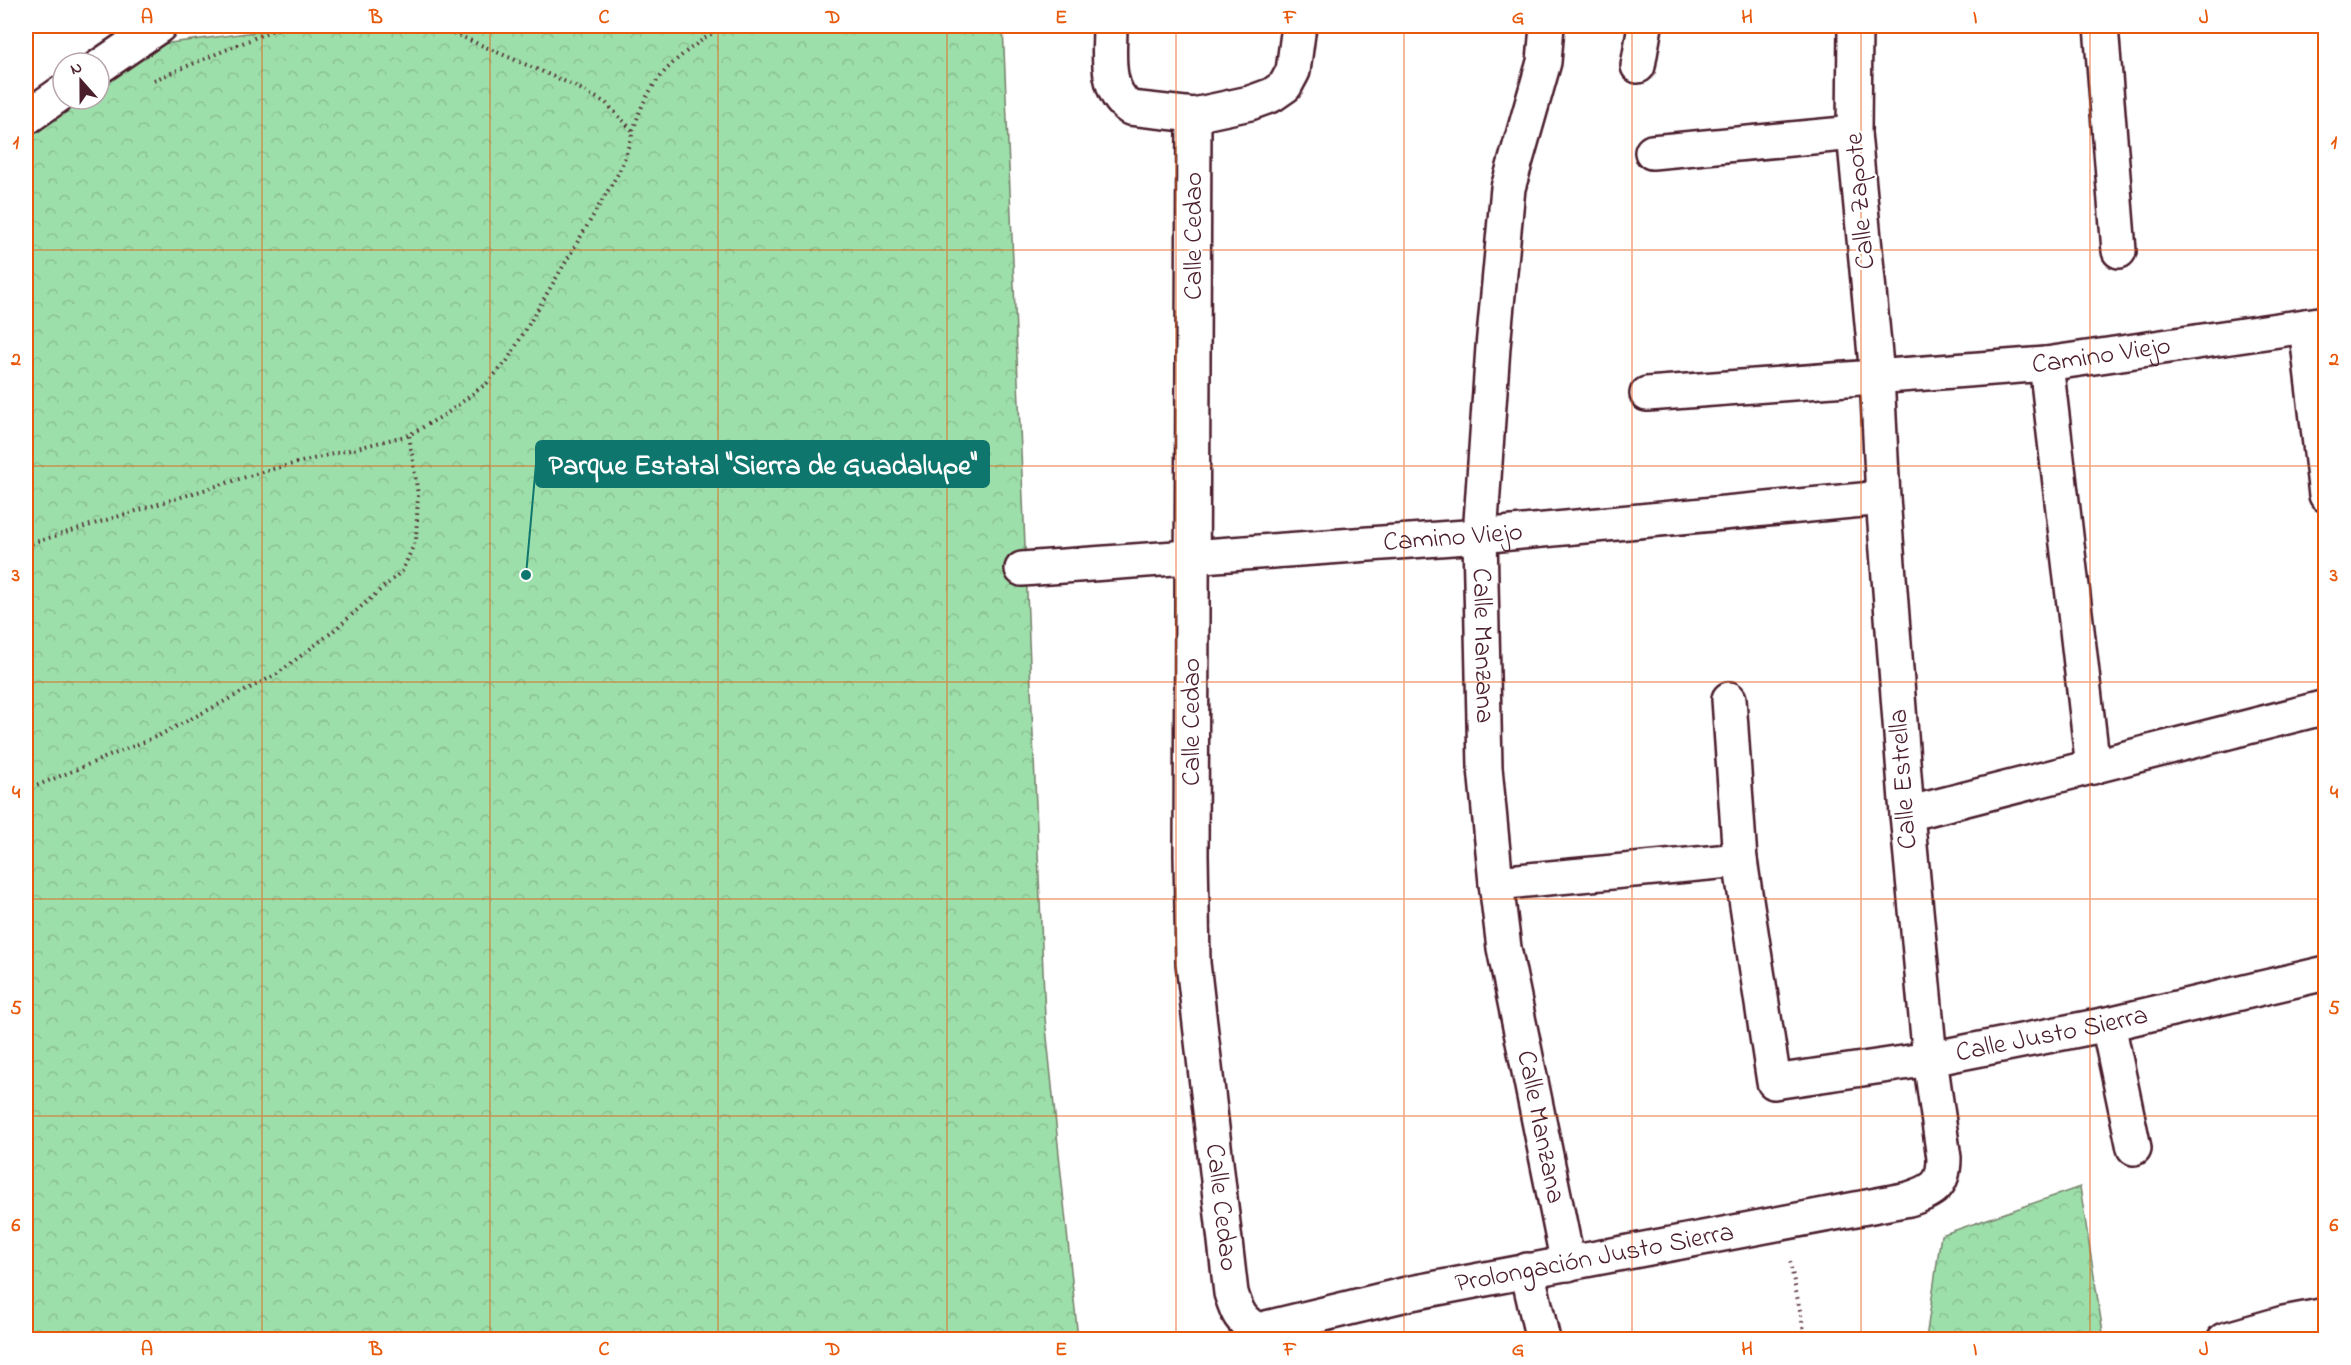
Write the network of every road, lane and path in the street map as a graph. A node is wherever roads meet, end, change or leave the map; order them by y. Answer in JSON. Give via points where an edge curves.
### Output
{"nodes":[{"id":1,"x":159,"y":26,"type":"edge"},
{"id":2,"x":283,"y":26,"type":"edge"},
{"id":3,"x":437,"y":26,"type":"edge"},
{"id":4,"x":723,"y":26,"type":"edge"},
{"id":5,"x":1110,"y":26,"type":"edge"},
{"id":6,"x":1299,"y":26,"type":"edge"},
{"id":7,"x":1547,"y":26,"type":"edge"},
{"id":8,"x":1645,"y":26,"type":"edge"},
{"id":9,"x":1856,"y":26,"type":"edge"},
{"id":10,"x":2101,"y":26,"type":"edge"},
{"id":11,"x":111,"y":59,"type":"edge"},
{"id":12,"x":1638,"y":66,"type":"dead end"},
{"id":13,"x":144,"y":85,"type":"dead end"},
{"id":14,"x":51,"y":100,"type":"edge"},
{"id":15,"x":1194,"y":115,"type":"junction"},
{"id":16,"x":26,"y":118,"type":"edge"},
{"id":17,"x":634,"y":132,"type":"junction"},
{"id":18,"x":1854,"y":133,"type":"junction"},
{"id":19,"x":1652,"y":152,"type":"dead end"},
{"id":20,"x":2119,"y":252,"type":"dead end"},
{"id":21,"x":2316,"y":325,"type":"edge"},
{"id":22,"x":2046,"y":364,"type":"junction"},
{"id":23,"x":1877,"y":376,"type":"junction"},
{"id":24,"x":1647,"y":394,"type":"dead end"},
{"id":25,"x":409,"y":435,"type":"junction"},
{"id":26,"x":2325,"y":495,"type":"edge"},
{"id":27,"x":1883,"y":498,"type":"junction"},
{"id":28,"x":1480,"y":536,"type":"junction"},
{"id":29,"x":26,"y":545,"type":"edge"},
{"id":30,"x":1193,"y":556,"type":"junction"},
{"id":31,"x":1022,"y":569,"type":"dead end"},
{"id":32,"x":1729,"y":699,"type":"dead end"},
{"id":33,"x":2325,"y":707,"type":"edge"},
{"id":34,"x":2093,"y":767,"type":"junction"},
{"id":35,"x":26,"y":790,"type":"edge"},
{"id":36,"x":1907,"y":814,"type":"junction"},
{"id":37,"x":1740,"y":860,"type":"junction"},
{"id":38,"x":1496,"y":883,"type":"junction"},
{"id":39,"x":2325,"y":973,"type":"edge"},
{"id":40,"x":2108,"y":1024,"type":"junction"},
{"id":41,"x":1930,"y":1059,"type":"junction"},
{"id":42,"x":2134,"y":1148,"type":"dead end"},
{"id":43,"x":1941,"y":1181,"type":"joint"},
{"id":44,"x":1782,"y":1223,"type":"junction"},
{"id":45,"x":1568,"y":1264,"type":"junction"},
{"id":46,"x":1527,"y":1270,"type":"junction"},
{"id":47,"x":2325,"y":1315,"type":"edge"},
{"id":48,"x":1245,"y":1323,"type":"joint"},
{"id":49,"x":1543,"y":1340,"type":"edge"},
{"id":50,"x":1806,"y":1340,"type":"edge"},
{"id":51,"x":2224,"y":1340,"type":"edge"}],
"edges":[{"from":1,"to":11,"type":"street"},
{"from":2,"to":13,"type":"path"},
{"from":3,"to":17,"type":"path","via":[[573,85],[606,104]]},
{"from":4,"to":17,"type":"path","via":[[687,50],[660,75],[647,95]]},
{"from":5,"to":15,"type":"street","via":[[1111,74],[1121,102],[1130,108]]},
{"from":6,"to":15,"type":"street","via":[[1293,71],[1285,86],[1250,103]]},
{"from":7,"to":28,"type":"street","name":"Calle Manzana","via":[[1544,62],[1508,188]]},
{"from":8,"to":12,"type":"street"},
{"from":9,"to":18,"type":"street","name":"Calle Zapote"},
{"from":10,"to":20,"type":"street"},
{"from":14,"to":16,"type":"street"},
{"from":15,"to":30,"type":"street","name":"Calle Cedao"},
{"from":17,"to":25,"type":"path","via":[[619,172],[507,361],[487,383],[446,414]]},
{"from":18,"to":19,"type":"street"},
{"from":18,"to":23,"type":"street","name":"Calle Zapote"},
{"from":21,"to":22,"type":"street","name":"Camino Viejo"},
{"from":21,"to":26,"type":"street"},
{"from":22,"to":23,"type":"street","name":"Camino Viejo"},
{"from":22,"to":34,"type":"street"},
{"from":23,"to":24,"type":"street","name":"Camino Viejo"},
{"from":23,"to":27,"type":"street","name":"Calle Estrella"},
{"from":25,"to":29,"type":"path","via":[[265,471]]},
{"from":25,"to":35,"type":"path","via":[[418,495],[416,540],[402,572],[277,674],[158,736]]},
{"from":27,"to":28,"type":"street","name":"Camino Viejo"},
{"from":27,"to":36,"type":"street","name":"Calle Estrella"},
{"from":28,"to":30,"type":"street","name":"Camino Viejo"},
{"from":28,"to":38,"type":"street","name":"Calle Manzana","via":[[1485,768]]},
{"from":30,"to":31,"type":"street","name":"Camino Viejo"},
{"from":30,"to":48,"type":"street","name":"Calle Cedao","via":[[1193,963],[1231,1293]]},
{"from":32,"to":37,"type":"street"},
{"from":33,"to":34,"type":"street"},
{"from":34,"to":36,"type":"street"},
{"from":36,"to":41,"type":"street","name":"Calle Estrella"},
{"from":37,"to":38,"type":"street"},
{"from":37,"to":41,"type":"street","name":"Calle Justo Sierra","via":[[1774,1082]]},
{"from":38,"to":45,"type":"street","name":"Calle Manzana","via":[[1504,948]]},
{"from":39,"to":40,"type":"street","name":"Calle Justo Sierra"},
{"from":40,"to":41,"type":"street","name":"Calle Justo Sierra"},
{"from":40,"to":42,"type":"street"},
{"from":41,"to":43,"type":"street","name":"Calle Estrella","via":[[1944,1158]]},
{"from":43,"to":44,"type":"street","name":"Prolongación Justo Sierra","via":[[1930,1192],[1909,1199]]},
{"from":44,"to":45,"type":"street","name":"Prolongación Justo Sierra"},
{"from":44,"to":50,"type":"path"},
{"from":45,"to":46,"type":"street","name":"Prolongación Justo Sierra"},
{"from":46,"to":48,"type":"street","name":"Prolongación Justo Sierra","via":[[1411,1293],[1276,1327],[1258,1330]]},
{"from":46,"to":49,"type":"street"},
{"from":47,"to":51,"type":"street"}]}
